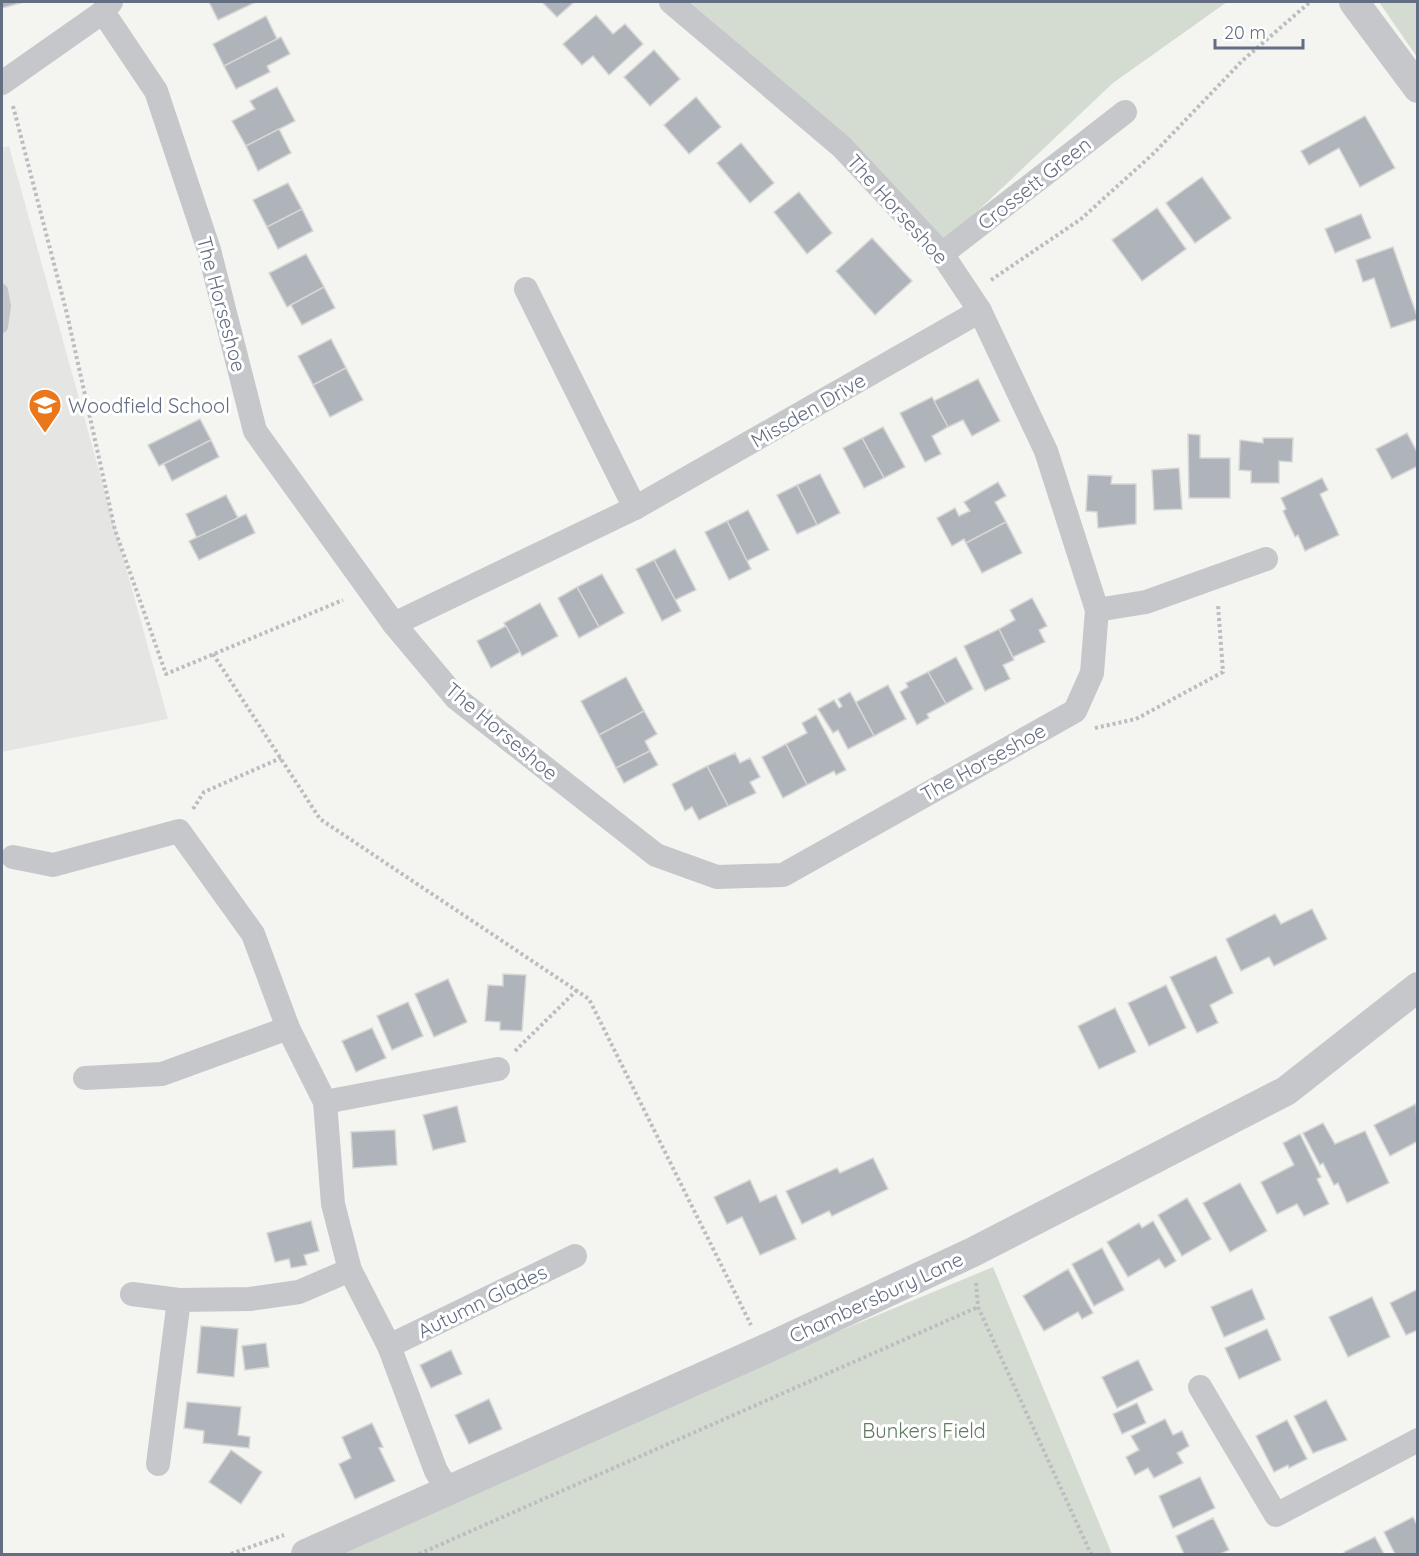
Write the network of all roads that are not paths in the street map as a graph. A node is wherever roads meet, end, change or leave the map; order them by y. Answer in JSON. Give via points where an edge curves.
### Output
{"nodes":[{"id":1,"x":671,"y":2,"type":"edge"},
{"id":2,"x":1354,"y":2,"type":"edge"},
{"id":3,"x":107,"y":7,"type":"edge"},
{"id":4,"x":4,"y":82,"type":"edge"},
{"id":5,"x":1418,"y":88,"type":"edge"},
{"id":6,"x":1125,"y":112,"type":"dead end"},
{"id":7,"x":942,"y":254,"type":"junction"},
{"id":8,"x":526,"y":289,"type":"dead end"},
{"id":9,"x":2,"y":290,"type":"edge"},
{"id":10,"x":975,"y":303,"type":"junction"},
{"id":11,"x":2,"y":327,"type":"edge"},
{"id":12,"x":635,"y":508,"type":"junction"},
{"id":13,"x":1266,"y":559,"type":"dead end"},
{"id":14,"x":1097,"y":610,"type":"junction"},
{"id":15,"x":394,"y":624,"type":"junction"},
{"id":16,"x":13,"y":857,"type":"dead end"},
{"id":17,"x":1418,"y":987,"type":"edge"},
{"id":18,"x":288,"y":1028,"type":"junction"},
{"id":19,"x":498,"y":1069,"type":"road end"},
{"id":20,"x":86,"y":1078,"type":"dead end"},
{"id":21,"x":325,"y":1102,"type":"junction"},
{"id":22,"x":575,"y":1256,"type":"dead end"},
{"id":23,"x":350,"y":1270,"type":"junction"},
{"id":24,"x":132,"y":1294,"type":"dead end"},
{"id":25,"x":179,"y":1300,"type":"junction"},
{"id":26,"x":389,"y":1346,"type":"junction"},
{"id":27,"x":1200,"y":1387,"type":"dead end"},
{"id":28,"x":1417,"y":1440,"type":"edge"},
{"id":29,"x":158,"y":1464,"type":"dead end"},
{"id":30,"x":448,"y":1490,"type":"junction"},
{"id":31,"x":306,"y":1554,"type":"edge"}],
"edges":[{"from":1,"to":7,"type":"street","name":"The Horseshoe","via":[[842,147]]},
{"from":2,"to":5,"type":"street"},
{"from":3,"to":4,"type":"street"},
{"from":3,"to":15,"type":"street","name":"The Horseshoe","via":[[156,91],[209,250],[255,431]]},
{"from":6,"to":7,"type":"street","name":"Crossett Green"},
{"from":7,"to":10,"type":"street","name":"The Horseshoe"},
{"from":8,"to":12,"type":"street"},
{"from":9,"to":11,"type":"lane"},
{"from":10,"to":12,"type":"street","name":"Missden Drive"},
{"from":10,"to":14,"type":"street","name":"The Horseshoe","via":[[1046,451]]},
{"from":12,"to":15,"type":"street","name":"Missden Drive"},
{"from":13,"to":14,"type":"street","via":[[1146,602]]},
{"from":14,"to":15,"type":"street","name":"The Horseshoe","via":[[1092,674],[1075,711],[783,875],[717,877],[646,848],[456,698]]},
{"from":16,"to":18,"type":"street","via":[[53,865],[179,831],[253,934]]},
{"from":17,"to":30,"type":"street","name":"Chambersbury Lane","via":[[1286,1091],[973,1252]]},
{"from":18,"to":20,"type":"street","via":[[162,1074]]},
{"from":18,"to":21,"type":"street"},
{"from":19,"to":21,"type":"street"},
{"from":21,"to":23,"type":"street","via":[[333,1204]]},
{"from":22,"to":26,"type":"street","name":"Autumn Glades"},
{"from":23,"to":25,"type":"street","via":[[299,1292],[250,1299]]},
{"from":23,"to":26,"type":"street"},
{"from":24,"to":25,"type":"street"},
{"from":25,"to":29,"type":"street"},
{"from":26,"to":30,"type":"street","via":[[436,1471]]},
{"from":27,"to":28,"type":"street","via":[[1276,1515]]},
{"from":30,"to":31,"type":"street","name":"Chambersbury Lane"}]}
